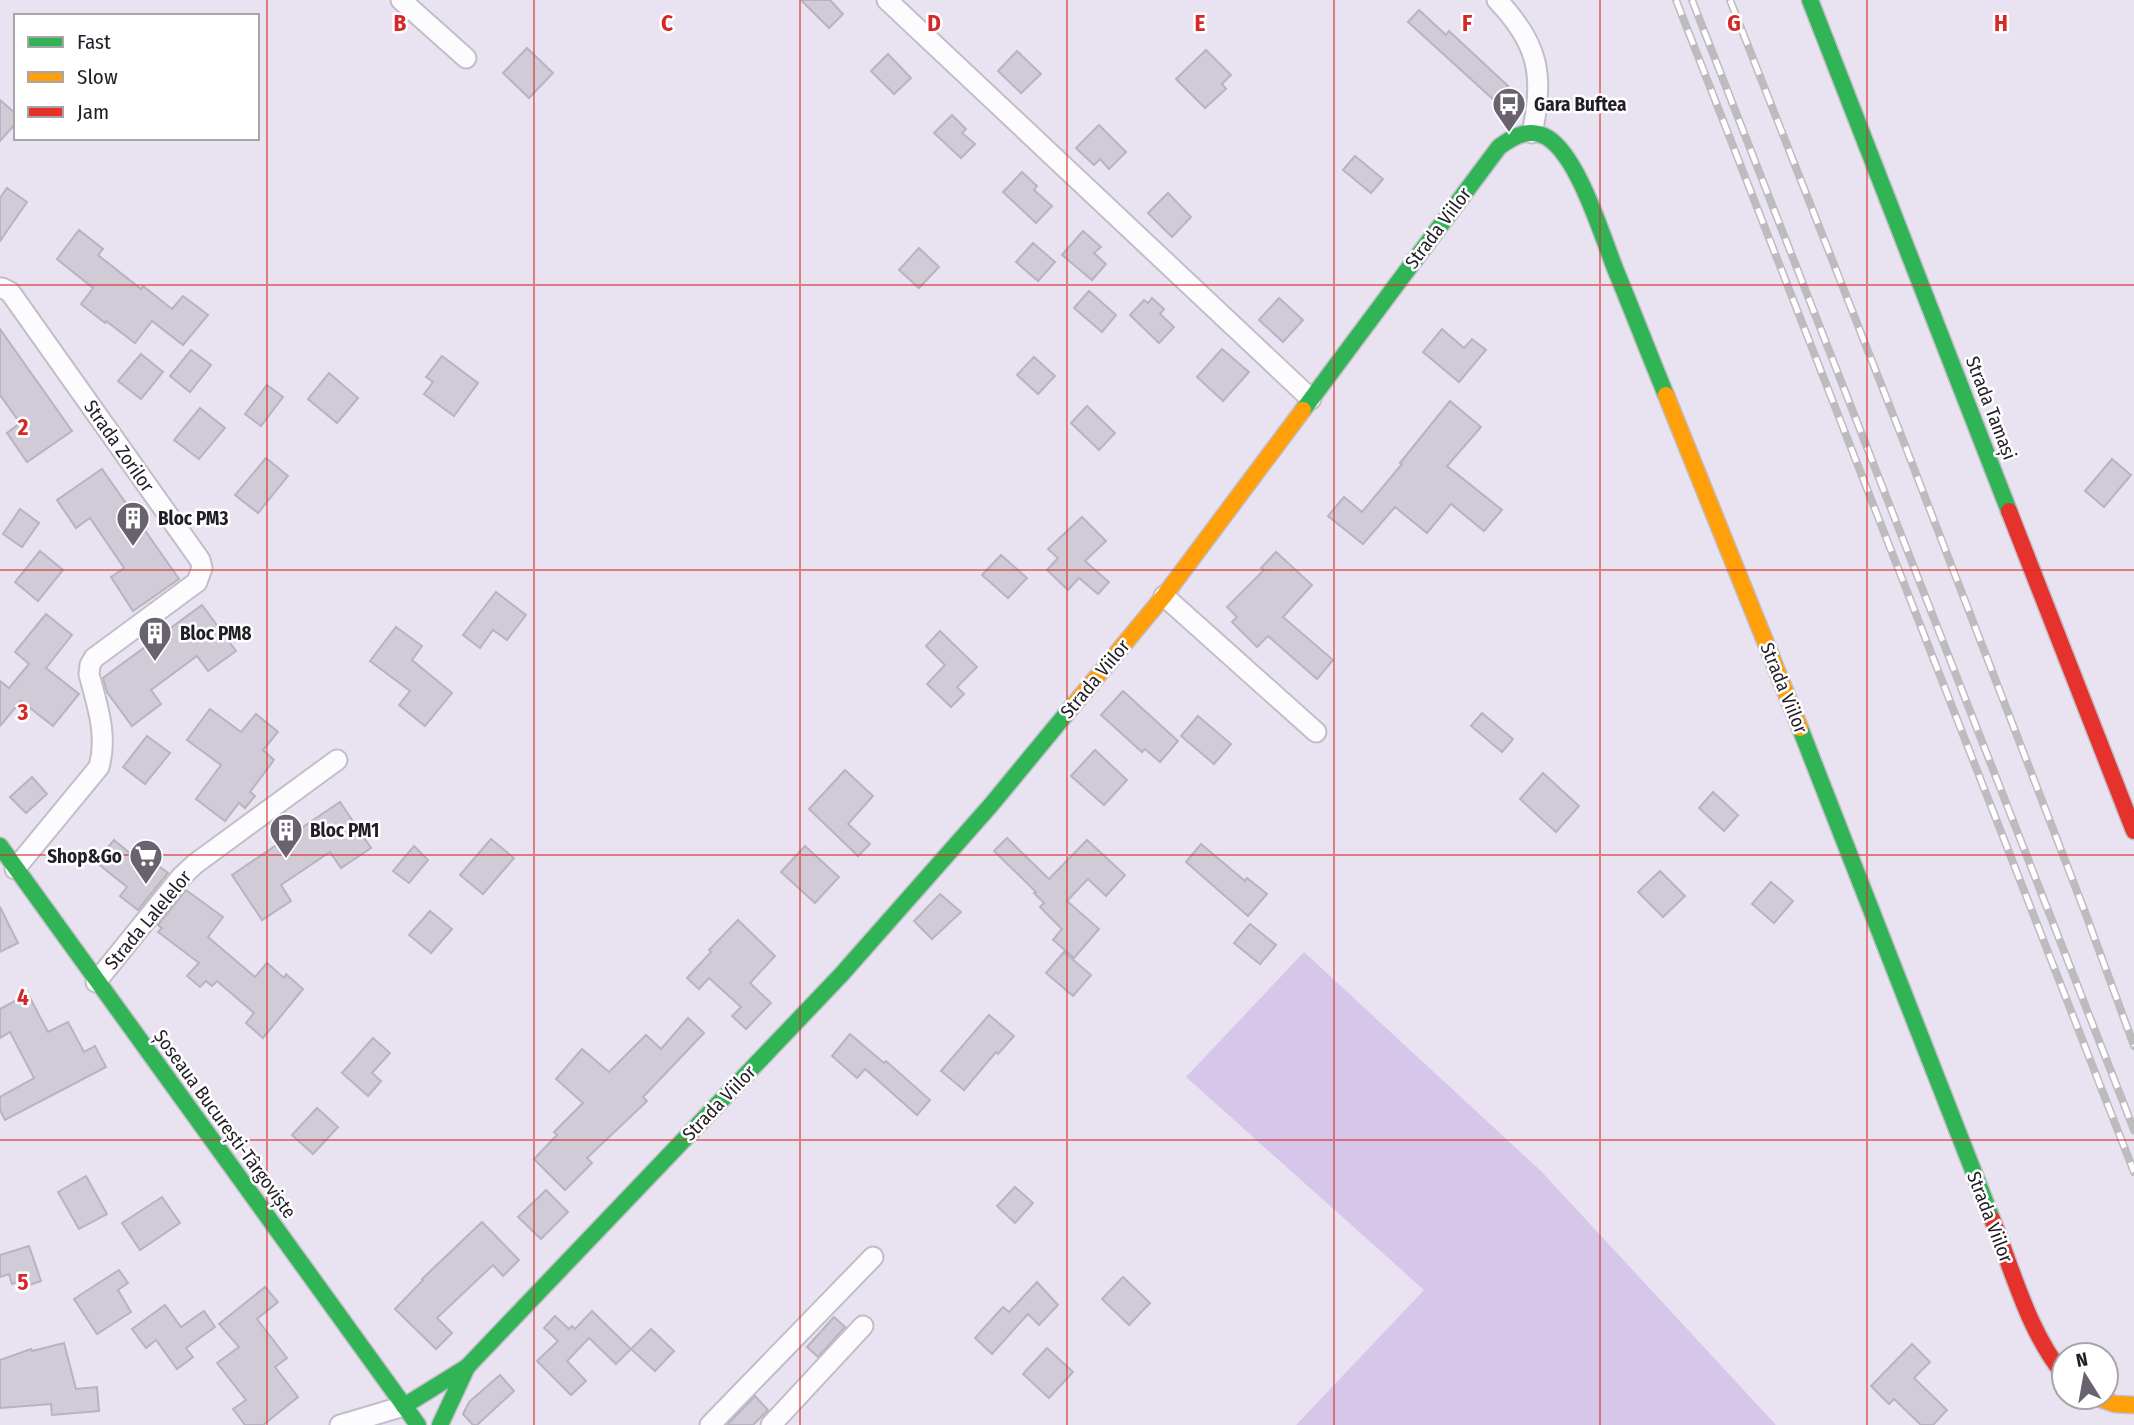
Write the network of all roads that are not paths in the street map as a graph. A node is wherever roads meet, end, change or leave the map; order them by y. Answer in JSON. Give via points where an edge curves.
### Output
{"nodes":[{"id":1,"x":401,"y":0,"type":"edge"},
{"id":2,"x":887,"y":0,"type":"edge"},
{"id":3,"x":1497,"y":0,"type":"edge"},
{"id":4,"x":1516,"y":0,"type":"edge"},
{"id":5,"x":1810,"y":0,"type":"edge"},
{"id":6,"x":1530,"y":45,"type":"junction"},
{"id":7,"x":466,"y":58,"type":"dead end"},
{"id":8,"x":1532,"y":133,"type":"junction"},
{"id":9,"x":0,"y":288,"type":"edge"},
{"id":10,"x":1311,"y":399,"type":"junction"},
{"id":11,"x":1164,"y":596,"type":"junction"},
{"id":12,"x":1316,"y":732,"type":"dead end"},
{"id":13,"x":337,"y":760,"type":"dead end"},
{"id":14,"x":2134,"y":831,"type":"edge"},
{"id":15,"x":0,"y":846,"type":"edge"},
{"id":16,"x":15,"y":869,"type":"junction"},
{"id":17,"x":96,"y":982,"type":"junction"},
{"id":18,"x":873,"y":1257,"type":"dead end"},
{"id":19,"x":863,"y":1326,"type":"dead end"},
{"id":20,"x":2050,"y":1358,"type":"edge"},
{"id":21,"x":467,"y":1367,"type":"junction"},
{"id":22,"x":404,"y":1406,"type":"junction"},
{"id":23,"x":340,"y":1425,"type":"edge"},
{"id":24,"x":418,"y":1425,"type":"edge"},
{"id":25,"x":440,"y":1425,"type":"edge"},
{"id":26,"x":710,"y":1425,"type":"edge"},
{"id":27,"x":771,"y":1425,"type":"edge"}],
"edges":[{"from":1,"to":7,"type":"street"},
{"from":2,"to":10,"type":"street"},
{"from":3,"to":6,"type":"street"},
{"from":4,"to":6,"type":"street"},
{"from":5,"to":14,"type":"main road","name":"Strada Tamași"},
{"from":6,"to":8,"type":"street","via":[[1539,75]]},
{"from":8,"to":10,"type":"main road","name":"Strada Viilor","via":[[1517,135],[1499,147]]},
{"from":8,"to":20,"type":"main road","name":"Strada Viilor","via":[[1548,136],[1579,179]]},
{"from":9,"to":16,"type":"street","name":"Strada Zorilor","via":[[10,292],[202,568],[197,582],[94,658],[89,674],[104,736],[99,767]]},
{"from":10,"to":11,"type":"main road","name":"Strada Viilor"},
{"from":11,"to":12,"type":"street"},
{"from":11,"to":21,"type":"main road","name":"Strada Viilor","via":[[991,805],[841,975]]},
{"from":13,"to":17,"type":"street","name":"Strada Lalelelor","via":[[195,864]]},
{"from":15,"to":16,"type":"main road","name":"Șoseaua București-Târgoviște"},
{"from":16,"to":17,"type":"main road","name":"Șoseaua București-Târgoviște"},
{"from":17,"to":22,"type":"main road","name":"Șoseaua București-Târgoviște"},
{"from":18,"to":26,"type":"street"},
{"from":19,"to":27,"type":"street"},
{"from":21,"to":22,"type":"main road","name":"Strada Viilor"},
{"from":21,"to":25,"type":"main road","name":"Strada Viilor"},
{"from":22,"to":23,"type":"street","name":"Strada Viilor"},
{"from":22,"to":24,"type":"main road","name":"Șoseaua București-Târgoviște"}]}
